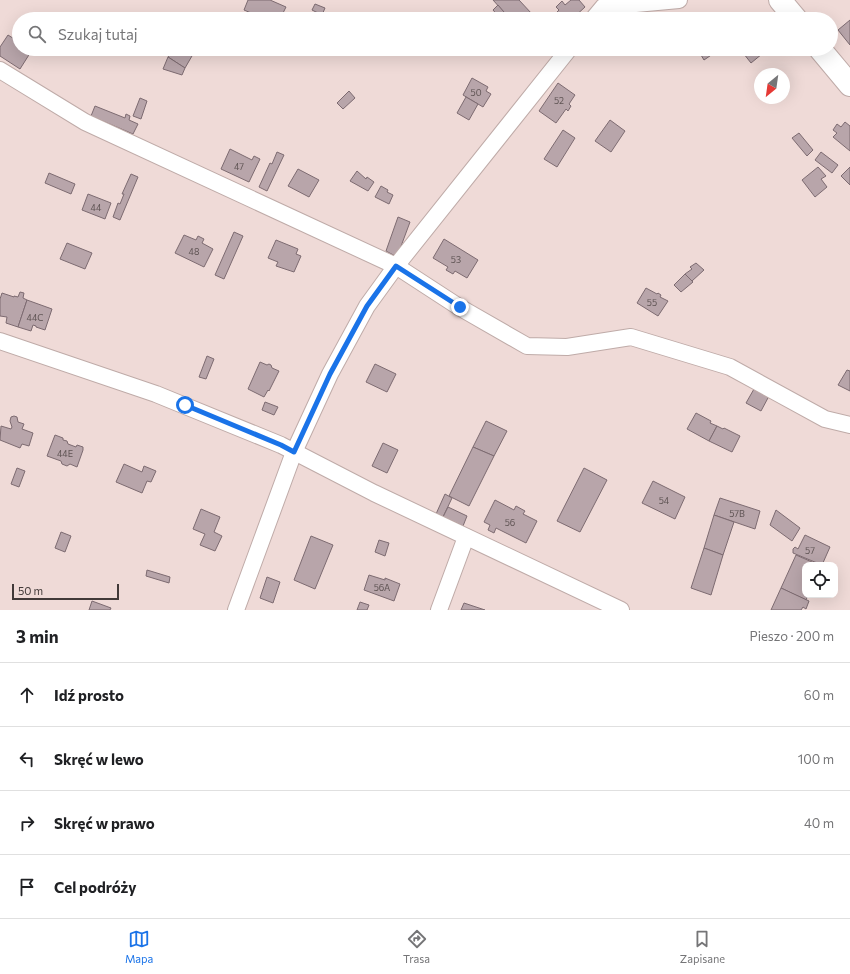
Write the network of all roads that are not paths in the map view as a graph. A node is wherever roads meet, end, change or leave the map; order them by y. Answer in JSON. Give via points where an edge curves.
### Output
{"nodes":[{"id":1,"x":679,"y":0,"type":"edge"},
{"id":2,"x":780,"y":0,"type":"edge"},
{"id":3,"x":599,"y":12,"type":"edge"},
{"id":4,"x":790,"y":12,"type":"edge"},
{"id":5,"x":563,"y":56,"type":"edge"},
{"id":6,"x":826,"y":56,"type":"edge"},
{"id":7,"x":0,"y":70,"type":"edge"},
{"id":8,"x":850,"y":85,"type":"edge"},
{"id":9,"x":396,"y":266,"type":"junction"},
{"id":10,"x":0,"y":341,"type":"edge"},
{"id":11,"x":850,"y":425,"type":"edge"},
{"id":12,"x":294,"y":452,"type":"junction"},
{"id":13,"x":466,"y":536,"type":"junction"},
{"id":14,"x":602,"y":606,"type":"edge"},
{"id":15,"x":236,"y":610,"type":"edge"},
{"id":16,"x":439,"y":610,"type":"edge"},
{"id":17,"x":621,"y":610,"type":"edge"}],
"edges":[{"from":1,"to":3,"type":"street","via":[[603,7]]},
{"from":2,"to":4,"type":"street"},
{"from":5,"to":9,"type":"street"},
{"from":6,"to":8,"type":"street"},
{"from":7,"to":9,"type":"street","via":[[85,122]]},
{"from":9,"to":11,"type":"street","via":[[527,346],[567,347],[631,337],[730,366],[825,419]]},
{"from":9,"to":12,"type":"street","via":[[367,306],[330,374]]},
{"from":10,"to":12,"type":"street","via":[[156,394]]},
{"from":12,"to":13,"type":"street","via":[[374,494]]},
{"from":12,"to":15,"type":"street"},
{"from":13,"to":14,"type":"street"},
{"from":13,"to":16,"type":"street"},
{"from":14,"to":17,"type":"street"}]}
